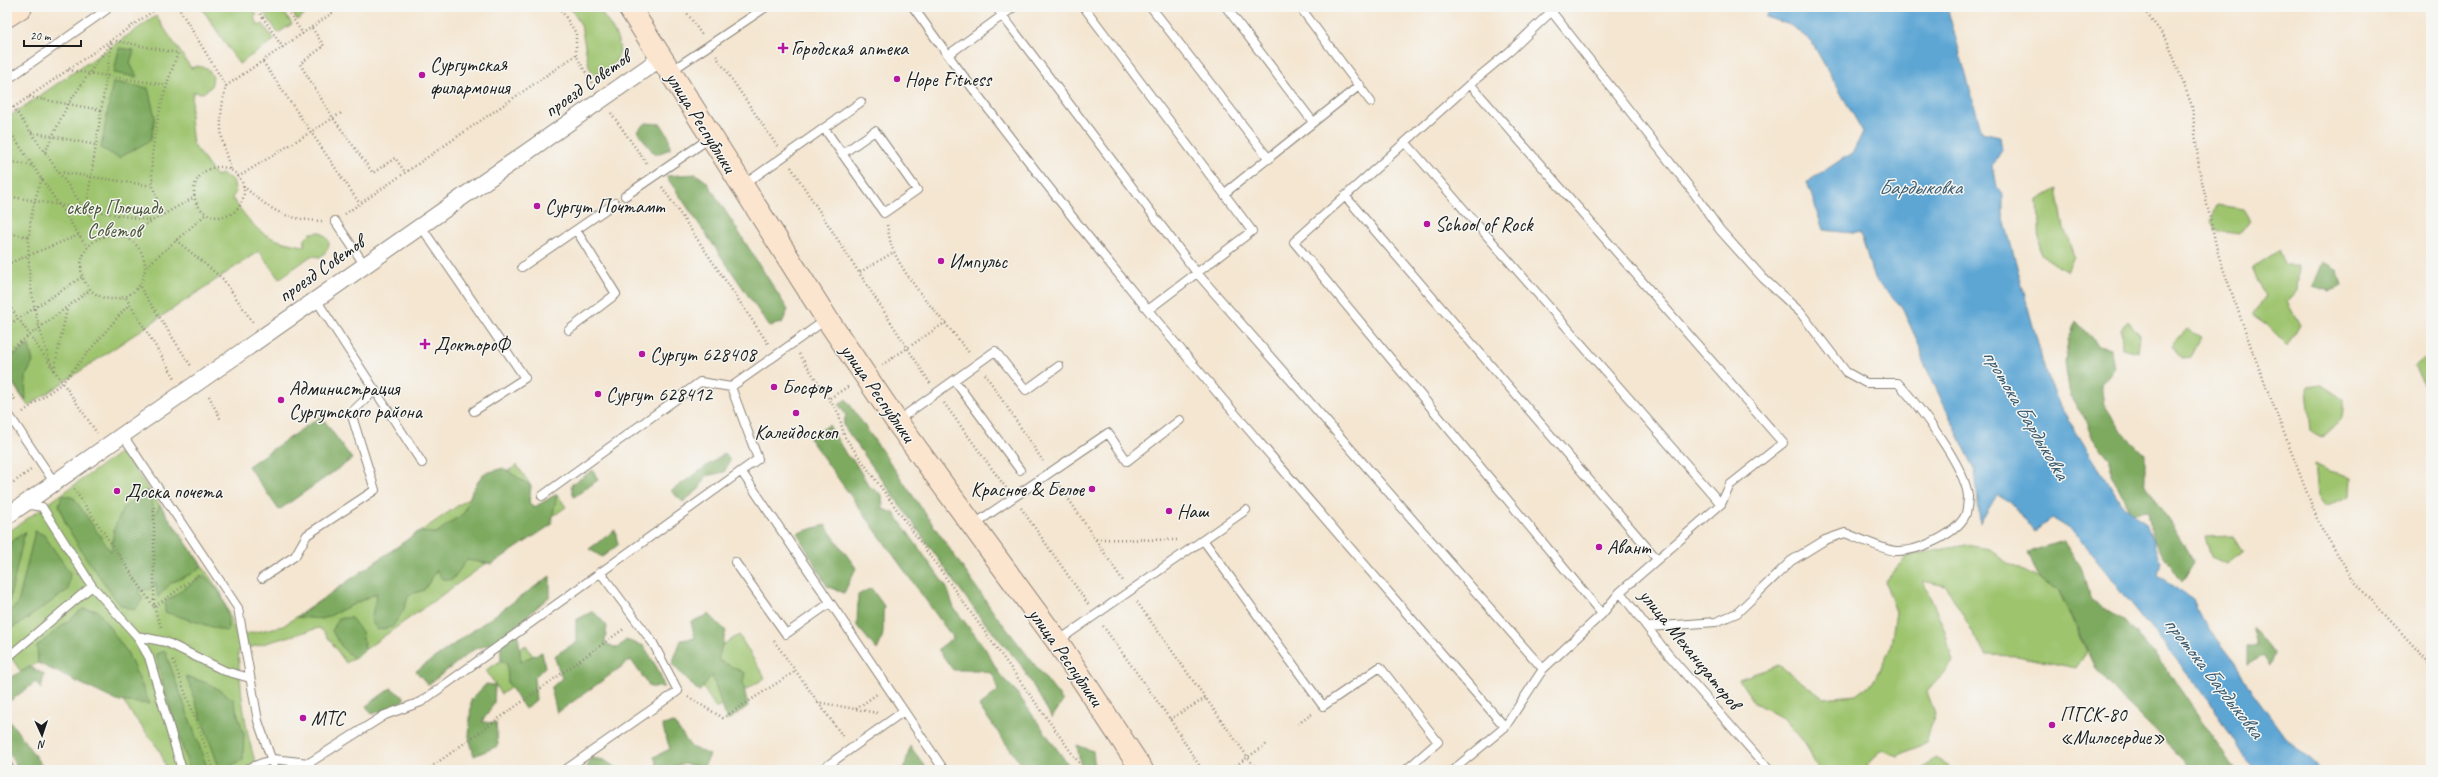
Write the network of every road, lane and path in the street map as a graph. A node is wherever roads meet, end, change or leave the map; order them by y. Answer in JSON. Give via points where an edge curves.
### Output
{"nodes":[{"id":1,"x":21,"y":7,"type":"edge"},
{"id":2,"x":104,"y":7,"type":"edge"},
{"id":3,"x":159,"y":7,"type":"edge"},
{"id":4,"x":178,"y":7,"type":"edge"},
{"id":5,"x":256,"y":7,"type":"edge"},
{"id":6,"x":285,"y":7,"type":"edge"},
{"id":7,"x":341,"y":7,"type":"edge"},
{"id":8,"x":629,"y":7,"type":"edge"},
{"id":9,"x":766,"y":7,"type":"edge"},
{"id":10,"x":913,"y":7,"type":"edge"},
{"id":11,"x":996,"y":7,"type":"edge"},
{"id":12,"x":1014,"y":7,"type":"edge"},
{"id":13,"x":1084,"y":7,"type":"edge"},
{"id":14,"x":1151,"y":7,"type":"edge"},
{"id":15,"x":1226,"y":7,"type":"edge"},
{"id":16,"x":1300,"y":7,"type":"edge"},
{"id":17,"x":2142,"y":7,"type":"edge"},
{"id":18,"x":1552,"y":8,"type":"edge"},
{"id":19,"x":1002,"y":15,"type":"junction"},
{"id":20,"x":7,"y":16,"type":"edge"},
{"id":21,"x":312,"y":28,"type":"junction"},
{"id":22,"x":303,"y":34,"type":"junction"},
{"id":23,"x":112,"y":40,"type":"junction"},
{"id":24,"x":283,"y":48,"type":"junction"},
{"id":25,"x":576,"y":55,"type":"dead end"},
{"id":26,"x":948,"y":55,"type":"junction"},
{"id":27,"x":263,"y":62,"type":"junction"},
{"id":28,"x":665,"y":65,"type":"junction"},
{"id":29,"x":68,"y":70,"type":"junction"},
{"id":30,"x":89,"y":74,"type":"junction"},
{"id":31,"x":106,"y":76,"type":"junction"},
{"id":32,"x":7,"y":80,"type":"edge"},
{"id":33,"x":1470,"y":84,"type":"junction"},
{"id":34,"x":166,"y":85,"type":"junction"},
{"id":35,"x":1360,"y":85,"type":"junction"},
{"id":36,"x":226,"y":86,"type":"junction"},
{"id":37,"x":28,"y":97,"type":"junction"},
{"id":38,"x":861,"y":102,"type":"dead end"},
{"id":39,"x":1372,"y":102,"type":"dead end"},
{"id":40,"x":68,"y":104,"type":"junction"},
{"id":41,"x":13,"y":107,"type":"junction"},
{"id":42,"x":101,"y":110,"type":"junction"},
{"id":43,"x":7,"y":112,"type":"edge"},
{"id":44,"x":343,"y":112,"type":"dead end"},
{"id":45,"x":333,"y":118,"type":"junction"},
{"id":46,"x":1313,"y":122,"type":"junction"},
{"id":47,"x":7,"y":126,"type":"edge"},
{"id":48,"x":824,"y":128,"type":"junction"},
{"id":49,"x":30,"y":132,"type":"junction"},
{"id":50,"x":310,"y":132,"type":"junction"},
{"id":51,"x":11,"y":133,"type":"junction"},
{"id":52,"x":53,"y":136,"type":"junction"},
{"id":53,"x":710,"y":138,"type":"junction"},
{"id":54,"x":1406,"y":143,"type":"junction"},
{"id":55,"x":96,"y":145,"type":"junction"},
{"id":56,"x":45,"y":152,"type":"junction"},
{"id":57,"x":842,"y":154,"type":"junction"},
{"id":58,"x":7,"y":156,"type":"edge"},
{"id":59,"x":1269,"y":159,"type":"junction"},
{"id":60,"x":7,"y":161,"type":"edge"},
{"id":61,"x":34,"y":166,"type":"junction"},
{"id":62,"x":231,"y":170,"type":"junction"},
{"id":63,"x":59,"y":172,"type":"junction"},
{"id":64,"x":405,"y":172,"type":"junction"},
{"id":65,"x":91,"y":177,"type":"junction"},
{"id":66,"x":238,"y":177,"type":"junction"},
{"id":67,"x":42,"y":179,"type":"junction"},
{"id":68,"x":153,"y":186,"type":"junction"},
{"id":69,"x":243,"y":186,"type":"junction"},
{"id":70,"x":742,"y":186,"type":"junction"},
{"id":71,"x":1225,"y":193,"type":"junction"},
{"id":72,"x":7,"y":196,"type":"edge"},
{"id":73,"x":625,"y":196,"type":"dead end"},
{"id":74,"x":1346,"y":197,"type":"junction"},
{"id":75,"x":193,"y":198,"type":"junction"},
{"id":76,"x":33,"y":201,"type":"junction"},
{"id":77,"x":615,"y":202,"type":"dead end"},
{"id":78,"x":360,"y":204,"type":"junction"},
{"id":79,"x":59,"y":205,"type":"junction"},
{"id":80,"x":86,"y":210,"type":"junction"},
{"id":81,"x":884,"y":213,"type":"junction"},
{"id":82,"x":205,"y":214,"type":"junction"},
{"id":83,"x":163,"y":215,"type":"junction"},
{"id":84,"x":153,"y":221,"type":"junction"},
{"id":85,"x":335,"y":221,"type":"junction"},
{"id":86,"x":420,"y":225,"type":"junction"},
{"id":87,"x":576,"y":230,"type":"junction"},
{"id":88,"x":7,"y":233,"type":"edge"},
{"id":89,"x":80,"y":235,"type":"junction"},
{"id":90,"x":103,"y":235,"type":"junction"},
{"id":91,"x":125,"y":236,"type":"junction"},
{"id":92,"x":30,"y":237,"type":"junction"},
{"id":93,"x":176,"y":240,"type":"junction"},
{"id":94,"x":87,"y":247,"type":"junction"},
{"id":95,"x":894,"y":252,"type":"junction"},
{"id":96,"x":29,"y":255,"type":"junction"},
{"id":97,"x":7,"y":264,"type":"edge"},
{"id":98,"x":364,"y":264,"type":"junction"},
{"id":99,"x":147,"y":266,"type":"junction"},
{"id":100,"x":522,"y":267,"type":"dead end"},
{"id":101,"x":860,"y":272,"type":"dead end"},
{"id":102,"x":1196,"y":273,"type":"junction"},
{"id":103,"x":82,"y":277,"type":"junction"},
{"id":104,"x":140,"y":287,"type":"junction"},
{"id":105,"x":90,"y":290,"type":"junction"},
{"id":106,"x":126,"y":298,"type":"junction"},
{"id":107,"x":315,"y":298,"type":"junction"},
{"id":108,"x":7,"y":302,"type":"edge"},
{"id":109,"x":129,"y":304,"type":"junction"},
{"id":110,"x":34,"y":308,"type":"junction"},
{"id":111,"x":66,"y":309,"type":"junction"},
{"id":112,"x":1148,"y":310,"type":"junction"},
{"id":113,"x":18,"y":318,"type":"junction"},
{"id":114,"x":827,"y":319,"type":"junction"},
{"id":115,"x":946,"y":322,"type":"junction"},
{"id":116,"x":7,"y":326,"type":"edge"},
{"id":117,"x":39,"y":329,"type":"junction"},
{"id":118,"x":569,"y":330,"type":"dead end"},
{"id":119,"x":30,"y":335,"type":"junction"},
{"id":120,"x":262,"y":336,"type":"junction"},
{"id":121,"x":792,"y":344,"type":"junction"},
{"id":122,"x":7,"y":352,"type":"edge"},
{"id":123,"x":978,"y":364,"type":"junction"},
{"id":124,"x":1059,"y":366,"type":"dead end"},
{"id":125,"x":54,"y":371,"type":"junction"},
{"id":126,"x":866,"y":375,"type":"junction"},
{"id":127,"x":200,"y":379,"type":"junction"},
{"id":128,"x":955,"y":380,"type":"junction"},
{"id":129,"x":62,"y":383,"type":"junction"},
{"id":130,"x":731,"y":387,"type":"junction"},
{"id":131,"x":7,"y":389,"type":"edge"},
{"id":132,"x":375,"y":390,"type":"junction"},
{"id":133,"x":183,"y":391,"type":"junction"},
{"id":134,"x":830,"y":398,"type":"junction"},
{"id":135,"x":474,"y":411,"type":"dead end"},
{"id":136,"x":7,"y":412,"type":"edge"},
{"id":137,"x":23,"y":412,"type":"junction"},
{"id":138,"x":27,"y":418,"type":"dead end"},
{"id":139,"x":12,"y":420,"type":"junction"},
{"id":140,"x":221,"y":420,"type":"dead end"},
{"id":141,"x":1180,"y":420,"type":"dead end"},
{"id":142,"x":897,"y":422,"type":"junction"},
{"id":143,"x":122,"y":434,"type":"junction"},
{"id":144,"x":106,"y":445,"type":"junction"},
{"id":145,"x":422,"y":463,"type":"dead end"},
{"id":146,"x":1020,"y":470,"type":"dead end"},
{"id":147,"x":741,"y":471,"type":"junction"},
{"id":148,"x":1051,"y":472,"type":"junction"},
{"id":149,"x":59,"y":478,"type":"junction"},
{"id":150,"x":542,"y":496,"type":"dead end"},
{"id":151,"x":24,"y":504,"type":"junction"},
{"id":152,"x":1721,"y":504,"type":"junction"},
{"id":153,"x":1246,"y":510,"type":"dead end"},
{"id":154,"x":7,"y":516,"type":"edge"},
{"id":155,"x":973,"y":526,"type":"junction"},
{"id":156,"x":1095,"y":540,"type":"junction"},
{"id":157,"x":1204,"y":541,"type":"junction"},
{"id":158,"x":1657,"y":559,"type":"junction"},
{"id":159,"x":736,"y":562,"type":"dead end"},
{"id":160,"x":211,"y":566,"type":"junction"},
{"id":161,"x":600,"y":572,"type":"junction"},
{"id":162,"x":262,"y":578,"type":"dead end"},
{"id":163,"x":92,"y":586,"type":"junction"},
{"id":164,"x":1130,"y":592,"type":"junction"},
{"id":165,"x":1620,"y":592,"type":"junction"},
{"id":166,"x":830,"y":602,"type":"junction"},
{"id":167,"x":1602,"y":614,"type":"junction"},
{"id":168,"x":636,"y":620,"type":"junction"},
{"id":169,"x":1649,"y":627,"type":"junction"},
{"id":170,"x":786,"y":634,"type":"junction"},
{"id":171,"x":137,"y":636,"type":"junction"},
{"id":172,"x":1057,"y":641,"type":"junction"},
{"id":173,"x":7,"y":658,"type":"edge"},
{"id":174,"x":2431,"y":665,"type":"edge"},
{"id":175,"x":1543,"y":669,"type":"junction"},
{"id":176,"x":794,"y":672,"type":"junction"},
{"id":177,"x":250,"y":678,"type":"junction"},
{"id":178,"x":887,"y":686,"type":"junction"},
{"id":179,"x":678,"y":691,"type":"junction"},
{"id":180,"x":1206,"y":698,"type":"junction"},
{"id":181,"x":817,"y":702,"type":"junction"},
{"id":182,"x":1323,"y":706,"type":"junction"},
{"id":183,"x":856,"y":709,"type":"junction"},
{"id":184,"x":904,"y":711,"type":"junction"},
{"id":185,"x":896,"y":716,"type":"junction"},
{"id":186,"x":1170,"y":719,"type":"dead end"},
{"id":187,"x":1298,"y":724,"type":"dead end"},
{"id":188,"x":1506,"y":727,"type":"junction"},
{"id":189,"x":1267,"y":744,"type":"dead end"},
{"id":190,"x":851,"y":748,"type":"junction"},
{"id":191,"x":1248,"y":757,"type":"junction"},
{"id":192,"x":273,"y":759,"type":"junction"},
{"id":193,"x":7,"y":764,"type":"edge"},
{"id":194,"x":10,"y":770,"type":"edge"},
{"id":195,"x":182,"y":770,"type":"edge"},
{"id":196,"x":244,"y":770,"type":"edge"},
{"id":197,"x":275,"y":770,"type":"edge"},
{"id":198,"x":427,"y":770,"type":"edge"},
{"id":199,"x":565,"y":770,"type":"edge"},
{"id":200,"x":821,"y":770,"type":"edge"},
{"id":201,"x":944,"y":770,"type":"edge"},
{"id":202,"x":1084,"y":770,"type":"edge"},
{"id":203,"x":1142,"y":770,"type":"edge"},
{"id":204,"x":1229,"y":770,"type":"edge"},
{"id":205,"x":1257,"y":770,"type":"edge"},
{"id":206,"x":1406,"y":770,"type":"edge"},
{"id":207,"x":1452,"y":770,"type":"edge"},
{"id":208,"x":1769,"y":770,"type":"edge"}],
"edges":[{"from":1,"to":20,"type":"main road"},
{"from":2,"to":32,"type":"lane","via":[[106,10]]},
{"from":3,"to":23,"type":"path"},
{"from":4,"to":36,"type":"path"},
{"from":5,"to":24,"type":"path"},
{"from":6,"to":22,"type":"path"},
{"from":7,"to":21,"type":"path"},
{"from":8,"to":28,"type":"main road","name":"улица Республики"},
{"from":9,"to":28,"type":"lane"},
{"from":10,"to":26,"type":"lane"},
{"from":11,"to":19,"type":"lane"},
{"from":12,"to":19,"type":"lane"},
{"from":13,"to":71,"type":"lane"},
{"from":14,"to":59,"type":"lane"},
{"from":15,"to":46,"type":"lane"},
{"from":16,"to":35,"type":"lane"},
{"from":17,"to":174,"type":"path","via":[[2167,40],[2192,106],[2199,168],[2218,254],[2319,524],[2354,581]]},
{"from":18,"to":33,"type":"lane","via":[[1510,51]]},
{"from":18,"to":169,"type":"lane","via":[[1720,230],[1763,278],[1800,312],[1846,372],[1866,383],[1898,383],[1918,404],[1960,471],[1968,495],[1965,516],[1948,534],[1928,544],[1896,551],[1845,532],[1825,540],[1791,561],[1737,613],[1716,622]]},
{"from":19,"to":26,"type":"lane"},
{"from":19,"to":102,"type":"lane"},
{"from":21,"to":22,"type":"path"},
{"from":21,"to":45,"type":"path","via":[[324,46],[300,64]]},
{"from":22,"to":24,"type":"path"},
{"from":23,"to":29,"type":"path"},
{"from":23,"to":30,"type":"path"},
{"from":23,"to":31,"type":"path"},
{"from":23,"to":34,"type":"path","via":[[178,53]]},
{"from":24,"to":27,"type":"path"},
{"from":25,"to":64,"type":"path"},
{"from":26,"to":112,"type":"lane"},
{"from":27,"to":36,"type":"path"},
{"from":27,"to":50,"type":"path"},
{"from":28,"to":53,"type":"main road","name":"улица Республики"},
{"from":28,"to":86,"type":"street","name":"проезд Советов"},
{"from":29,"to":30,"type":"path"},
{"from":29,"to":37,"type":"path"},
{"from":30,"to":31,"type":"path"},
{"from":30,"to":40,"type":"path"},
{"from":31,"to":34,"type":"path"},
{"from":31,"to":42,"type":"path"},
{"from":33,"to":54,"type":"lane"},
{"from":33,"to":152,"type":"lane","via":[[1783,443],[1730,485]]},
{"from":34,"to":68,"type":"path","via":[[154,147]]},
{"from":35,"to":39,"type":"lane"},
{"from":35,"to":46,"type":"lane"},
{"from":36,"to":62,"type":"path","via":[[220,115],[221,142]]},
{"from":37,"to":40,"type":"path"},
{"from":37,"to":41,"type":"path"},
{"from":38,"to":48,"type":"lane"},
{"from":40,"to":42,"type":"path"},
{"from":40,"to":52,"type":"path"},
{"from":41,"to":43,"type":"path"},
{"from":41,"to":49,"type":"path"},
{"from":42,"to":55,"type":"path"},
{"from":44,"to":45,"type":"path"},
{"from":45,"to":50,"type":"path"},
{"from":45,"to":64,"type":"path","via":[[373,173],[395,158]]},
{"from":46,"to":59,"type":"lane"},
{"from":47,"to":51,"type":"path"},
{"from":48,"to":57,"type":"lane"},
{"from":48,"to":70,"type":"lane"},
{"from":49,"to":52,"type":"path"},
{"from":49,"to":56,"type":"path"},
{"from":50,"to":66,"type":"path"},
{"from":50,"to":78,"type":"path"},
{"from":51,"to":58,"type":"path"},
{"from":51,"to":61,"type":"path"},
{"from":52,"to":55,"type":"path"},
{"from":52,"to":56,"type":"path"},
{"from":53,"to":70,"type":"main road","name":"улица Республики"},
{"from":53,"to":73,"type":"lane"},
{"from":54,"to":74,"type":"lane"},
{"from":54,"to":152,"type":"lane"},
{"from":55,"to":65,"type":"path"},
{"from":56,"to":63,"type":"path"},
{"from":57,"to":81,"type":"lane"},
{"from":57,"to":81,"type":"lane","via":[[875,130],[917,190]]},
{"from":59,"to":71,"type":"lane"},
{"from":60,"to":61,"type":"path"},
{"from":61,"to":67,"type":"path"},
{"from":62,"to":66,"type":"path"},
{"from":62,"to":75,"type":"path","via":[[222,166],[212,167],[206,171],[196,179]]},
{"from":63,"to":65,"type":"path"},
{"from":63,"to":80,"type":"path"},
{"from":64,"to":78,"type":"path"},
{"from":65,"to":68,"type":"path"},
{"from":65,"to":80,"type":"path"},
{"from":66,"to":69,"type":"path"},
{"from":67,"to":76,"type":"path"},
{"from":67,"to":79,"type":"path"},
{"from":68,"to":83,"type":"path"},
{"from":69,"to":82,"type":"path","via":[[244,198],[241,205],[225,217]]},
{"from":69,"to":85,"type":"path","via":[[267,206],[295,220]]},
{"from":70,"to":114,"type":"main road","name":"улица Республики"},
{"from":71,"to":102,"type":"lane","via":[[1252,231]]},
{"from":72,"to":76,"type":"path"},
{"from":74,"to":158,"type":"lane"},
{"from":74,"to":167,"type":"lane","via":[[1294,242]]},
{"from":75,"to":82,"type":"path"},
{"from":75,"to":83,"type":"path"},
{"from":76,"to":79,"type":"path"},
{"from":76,"to":92,"type":"path"},
{"from":77,"to":87,"type":"lane"},
{"from":78,"to":85,"type":"path"},
{"from":79,"to":80,"type":"path"},
{"from":79,"to":89,"type":"path"},
{"from":80,"to":84,"type":"path"},
{"from":80,"to":90,"type":"path"},
{"from":81,"to":95,"type":"path"},
{"from":82,"to":93,"type":"path"},
{"from":83,"to":84,"type":"path"},
{"from":84,"to":91,"type":"path"},
{"from":85,"to":98,"type":"lane"},
{"from":86,"to":98,"type":"street","name":"проезд Советов"},
{"from":86,"to":135,"type":"lane","via":[[525,378]]},
{"from":87,"to":100,"type":"lane"},
{"from":87,"to":118,"type":"lane","via":[[616,294]]},
{"from":88,"to":92,"type":"path"},
{"from":89,"to":94,"type":"path"},
{"from":89,"to":96,"type":"path"},
{"from":90,"to":91,"type":"path"},
{"from":90,"to":94,"type":"path"},
{"from":91,"to":99,"type":"path","via":[[141,247]]},
{"from":92,"to":96,"type":"path"},
{"from":93,"to":99,"type":"path"},
{"from":93,"to":120,"type":"path","via":[[223,279]]},
{"from":94,"to":103,"type":"path","via":[[81,261]]},
{"from":95,"to":101,"type":"path"},
{"from":95,"to":115,"type":"path","via":[[926,300]]},
{"from":96,"to":97,"type":"path"},
{"from":96,"to":110,"type":"path"},
{"from":98,"to":107,"type":"street","name":"проезд Советов"},
{"from":99,"to":104,"type":"path"},
{"from":102,"to":112,"type":"lane"},
{"from":102,"to":175,"type":"lane"},
{"from":103,"to":105,"type":"path"},
{"from":103,"to":110,"type":"path"},
{"from":104,"to":106,"type":"path"},
{"from":104,"to":127,"type":"path"},
{"from":105,"to":106,"type":"path","via":[[107,300]]},
{"from":105,"to":111,"type":"path"},
{"from":106,"to":109,"type":"path"},
{"from":107,"to":120,"type":"street","name":"проезд Советов"},
{"from":107,"to":132,"type":"lane"},
{"from":108,"to":113,"type":"path"},
{"from":109,"to":129,"type":"path"},
{"from":109,"to":133,"type":"path"},
{"from":110,"to":113,"type":"path"},
{"from":110,"to":117,"type":"path"},
{"from":111,"to":117,"type":"path"},
{"from":111,"to":125,"type":"path"},
{"from":112,"to":188,"type":"lane"},
{"from":113,"to":116,"type":"path"},
{"from":113,"to":119,"type":"path"},
{"from":114,"to":121,"type":"lane"},
{"from":114,"to":126,"type":"main road","name":"улица Республики"},
{"from":115,"to":123,"type":"path"},
{"from":115,"to":126,"type":"path"},
{"from":117,"to":119,"type":"path"},
{"from":117,"to":125,"type":"path"},
{"from":119,"to":122,"type":"path"},
{"from":119,"to":125,"type":"path"},
{"from":120,"to":127,"type":"street","name":"проезд Советов"},
{"from":121,"to":130,"type":"lane"},
{"from":121,"to":134,"type":"path"},
{"from":123,"to":124,"type":"lane","via":[[995,351],[1026,390]]},
{"from":123,"to":128,"type":"lane"},
{"from":123,"to":148,"type":"path"},
{"from":125,"to":129,"type":"path"},
{"from":126,"to":134,"type":"path"},
{"from":126,"to":142,"type":"main road","name":"улица Республики"},
{"from":127,"to":133,"type":"street","name":"проезд Советов"},
{"from":127,"to":140,"type":"path"},
{"from":128,"to":142,"type":"lane"},
{"from":128,"to":146,"type":"lane"},
{"from":129,"to":137,"type":"path"},
{"from":129,"to":144,"type":"path"},
{"from":130,"to":147,"type":"lane","via":[[758,459]]},
{"from":130,"to":150,"type":"lane","via":[[700,382]]},
{"from":131,"to":137,"type":"path"},
{"from":132,"to":145,"type":"lane"},
{"from":132,"to":162,"type":"lane","via":[[351,413],[375,490],[307,535],[295,556]]},
{"from":133,"to":143,"type":"street","name":"проезд Советов"},
{"from":134,"to":202,"type":"path","via":[[839,414],[844,436]]},
{"from":136,"to":139,"type":"lane"},
{"from":137,"to":138,"type":"path"},
{"from":137,"to":139,"type":"path"},
{"from":139,"to":149,"type":"lane"},
{"from":141,"to":148,"type":"lane","via":[[1127,461],[1108,433]]},
{"from":142,"to":155,"type":"main road","name":"улица Республики"},
{"from":143,"to":144,"type":"street","name":"проезд Советов"},
{"from":143,"to":160,"type":"lane"},
{"from":144,"to":149,"type":"street","name":"проезд Советов"},
{"from":147,"to":161,"type":"lane"},
{"from":147,"to":166,"type":"lane"},
{"from":148,"to":155,"type":"lane"},
{"from":148,"to":156,"type":"path"},
{"from":149,"to":151,"type":"street","name":"проезд Советов"},
{"from":149,"to":160,"type":"path","via":[[154,607]]},
{"from":151,"to":154,"type":"street","name":"проезд Советов"},
{"from":151,"to":163,"type":"lane","via":[[42,507]]},
{"from":152,"to":158,"type":"lane"},
{"from":153,"to":157,"type":"lane"},
{"from":155,"to":172,"type":"main road","name":"улица Республики"},
{"from":156,"to":157,"type":"path"},
{"from":156,"to":164,"type":"path"},
{"from":157,"to":164,"type":"lane"},
{"from":157,"to":182,"type":"lane"},
{"from":158,"to":165,"type":"lane"},
{"from":159,"to":170,"type":"lane"},
{"from":160,"to":177,"type":"lane","via":[[238,608]]},
{"from":161,"to":168,"type":"lane"},
{"from":161,"to":192,"type":"lane","via":[[421,702],[385,715],[309,764]]},
{"from":163,"to":171,"type":"lane"},
{"from":163,"to":173,"type":"lane"},
{"from":164,"to":172,"type":"lane"},
{"from":164,"to":180,"type":"path"},
{"from":165,"to":167,"type":"lane","name":"улица Механизаторов"},
{"from":165,"to":169,"type":"lane","name":"улица Механизаторов"},
{"from":166,"to":170,"type":"lane"},
{"from":166,"to":178,"type":"lane"},
{"from":167,"to":175,"type":"lane","name":"улица Механизаторов"},
{"from":168,"to":179,"type":"lane","via":[[653,643]]},
{"from":168,"to":198,"type":"path"},
{"from":169,"to":208,"type":"lane","name":"улица Механизаторов","via":[[1667,653]]},
{"from":170,"to":176,"type":"path","via":[[773,642]]},
{"from":171,"to":177,"type":"lane","via":[[166,642],[225,671]]},
{"from":171,"to":195,"type":"lane","via":[[149,657]]},
{"from":172,"to":203,"type":"main road","name":"улица Республики"},
{"from":175,"to":188,"type":"lane","name":"улица Механизаторов"},
{"from":176,"to":179,"type":"path","via":[[723,718]]},
{"from":176,"to":181,"type":"path"},
{"from":177,"to":192,"type":"lane","via":[[258,721]]},
{"from":178,"to":183,"type":"path"},
{"from":178,"to":184,"type":"lane"},
{"from":179,"to":199,"type":"lane"},
{"from":180,"to":186,"type":"path"},
{"from":180,"to":191,"type":"path"},
{"from":181,"to":183,"type":"path"},
{"from":181,"to":190,"type":"path"},
{"from":182,"to":187,"type":"path"},
{"from":182,"to":206,"type":"lane","via":[[1380,667],[1438,742]]},
{"from":183,"to":185,"type":"path"},
{"from":184,"to":185,"type":"lane"},
{"from":184,"to":201,"type":"lane"},
{"from":185,"to":190,"type":"lane"},
{"from":188,"to":207,"type":"lane","name":"улица Механизаторов"},
{"from":189,"to":191,"type":"path"},
{"from":190,"to":200,"type":"lane"},
{"from":191,"to":204,"type":"path"},
{"from":191,"to":205,"type":"path"},
{"from":192,"to":196,"type":"lane"},
{"from":192,"to":197,"type":"lane"},
{"from":193,"to":194,"type":"lane"}]}
